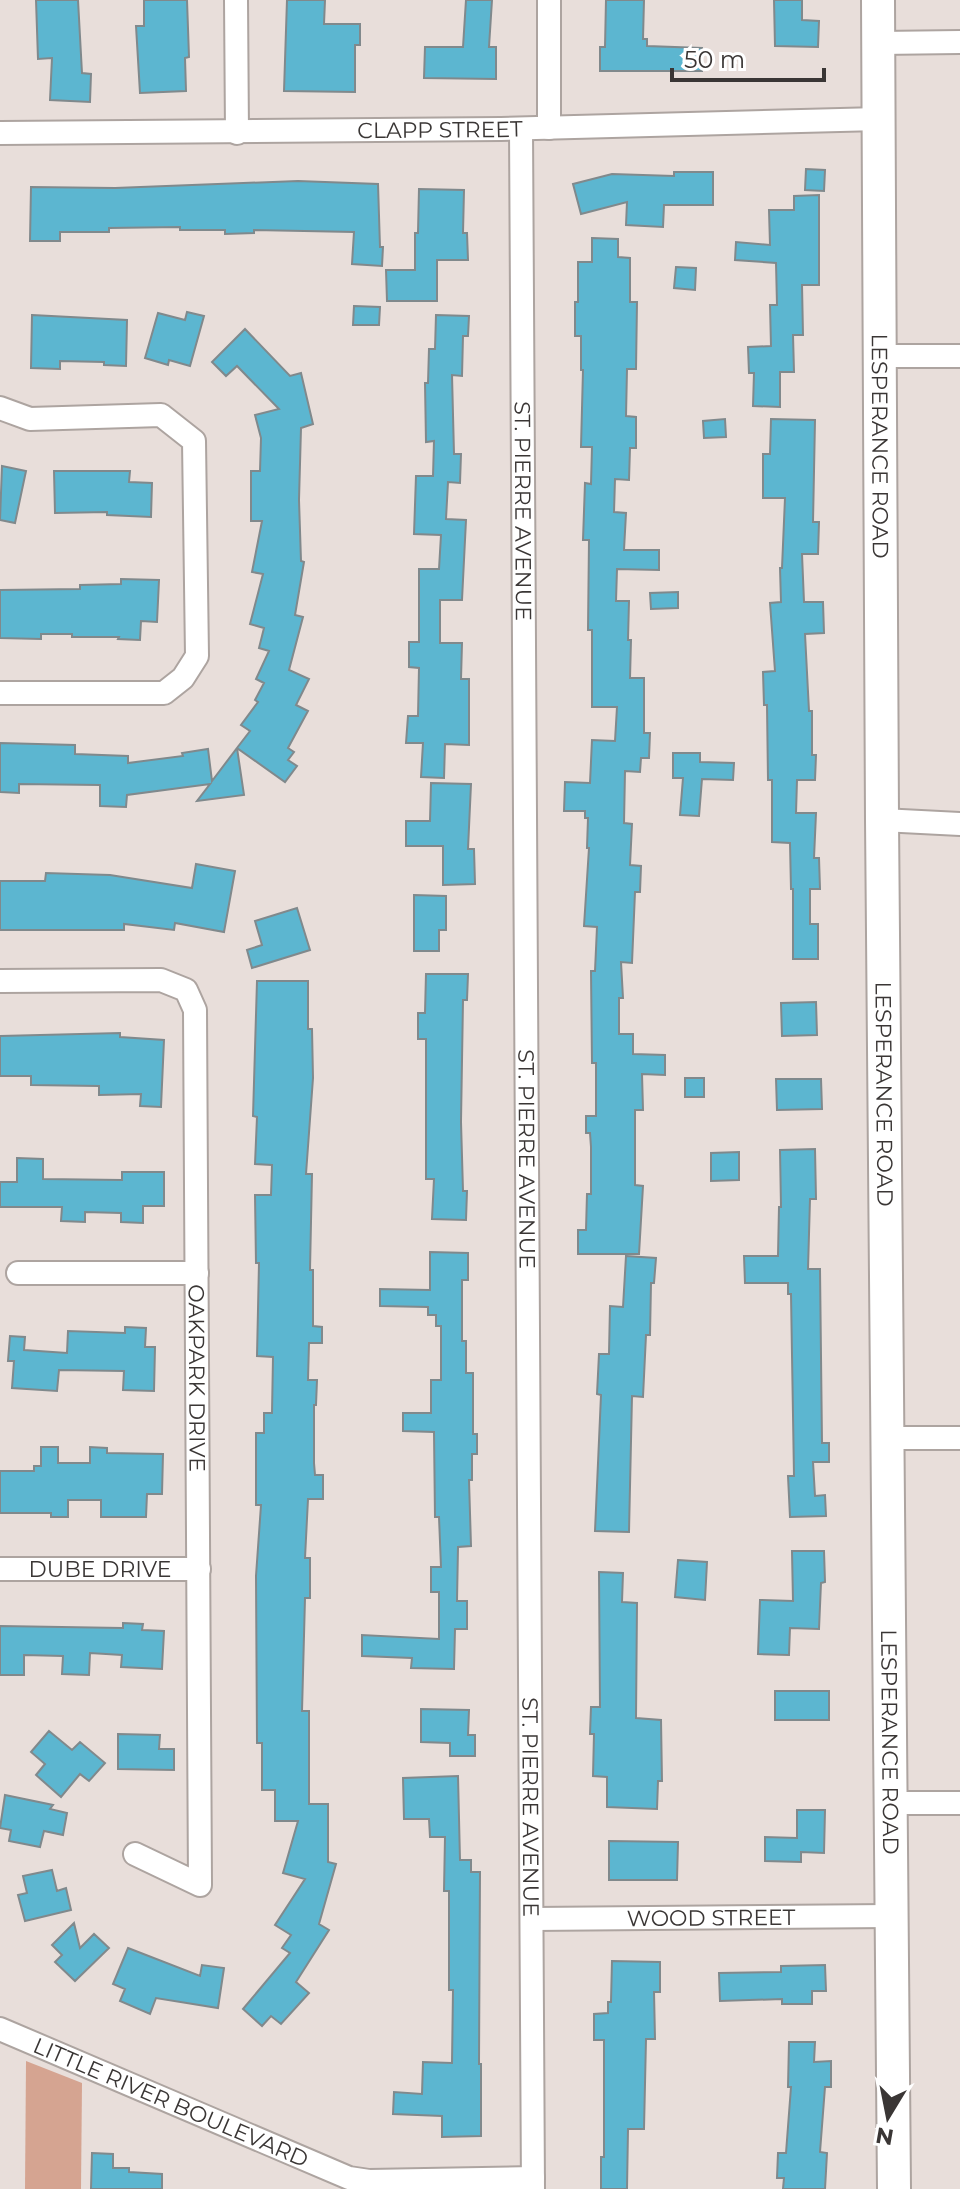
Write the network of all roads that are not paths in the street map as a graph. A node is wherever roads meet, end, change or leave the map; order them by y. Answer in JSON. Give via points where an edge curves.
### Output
{"nodes":[{"id":1,"x":236,"y":0,"type":"edge"},
{"id":2,"x":549,"y":0,"type":"edge"},
{"id":3,"x":878,"y":0,"type":"edge"},
{"id":4,"x":960,"y":42,"type":"edge"},
{"id":5,"x":879,"y":43,"type":"junction"},
{"id":6,"x":879,"y":119,"type":"junction"},
{"id":7,"x":549,"y":128,"type":"junction"},
{"id":8,"x":521,"y":129,"type":"junction"},
{"id":9,"x":0,"y":133,"type":"edge"},
{"id":10,"x":237,"y":133,"type":"junction"},
{"id":11,"x":881,"y":356,"type":"junction"},
{"id":12,"x":960,"y":356,"type":"edge"},
{"id":13,"x":0,"y":408,"type":"edge"},
{"id":14,"x":0,"y":693,"type":"edge"},
{"id":15,"x":882,"y":820,"type":"junction"},
{"id":16,"x":960,"y":824,"type":"edge"},
{"id":17,"x":0,"y":981,"type":"edge"},
{"id":18,"x":18,"y":1273,"type":"dead end"},
{"id":19,"x":197,"y":1273,"type":"junction"},
{"id":20,"x":889,"y":1438,"type":"junction"},
{"id":21,"x":960,"y":1438,"type":"edge"},
{"id":22,"x":0,"y":1569,"type":"edge"},
{"id":23,"x":199,"y":1569,"type":"junction"},
{"id":24,"x":891,"y":1803,"type":"junction"},
{"id":25,"x":960,"y":1803,"type":"edge"},
{"id":26,"x":135,"y":1854,"type":"dead end"},
{"id":27,"x":891,"y":1916,"type":"junction"},
{"id":28,"x":533,"y":1919,"type":"junction"},
{"id":29,"x":0,"y":2029,"type":"edge"},
{"id":30,"x":533,"y":2184,"type":"edge"},
{"id":31,"x":894,"y":2189,"type":"edge"}],
"edges":[{"from":1,"to":10,"type":"street"},
{"from":2,"to":7,"type":"street"},
{"from":3,"to":5,"type":"main road","name":"LESPERANCE ROAD"},
{"from":4,"to":5,"type":"street"},
{"from":5,"to":6,"type":"main road","name":"LESPERANCE ROAD"},
{"from":6,"to":7,"type":"street","name":"CLAPP STREET"},
{"from":6,"to":11,"type":"main road","name":"LESPERANCE ROAD"},
{"from":7,"to":8,"type":"street","name":"CLAPP STREET"},
{"from":8,"to":10,"type":"street","name":"CLAPP STREET"},
{"from":8,"to":28,"type":"street","name":"ST. PIERRE AVENUE"},
{"from":9,"to":10,"type":"street","name":"CLAPP STREET"},
{"from":11,"to":12,"type":"street"},
{"from":11,"to":15,"type":"main road","name":"LESPERANCE ROAD"},
{"from":13,"to":14,"type":"street","via":[[30,419],[161,415],[194,441],[197,656],[183,678],[164,693]]},
{"from":15,"to":16,"type":"street"},
{"from":15,"to":20,"type":"main road","name":"LESPERANCE ROAD"},
{"from":17,"to":19,"type":"street","name":"OAKPARK DRIVE","via":[[161,980],[186,990],[195,1010]]},
{"from":18,"to":19,"type":"street"},
{"from":19,"to":23,"type":"street","name":"OAKPARK DRIVE"},
{"from":20,"to":21,"type":"street"},
{"from":20,"to":24,"type":"main road","name":"LESPERANCE ROAD"},
{"from":22,"to":23,"type":"street","name":"DUBE DRIVE"},
{"from":23,"to":26,"type":"street","name":"OAKPARK DRIVE","via":[[200,1885]]},
{"from":24,"to":25,"type":"street"},
{"from":24,"to":27,"type":"main road","name":"LESPERANCE ROAD"},
{"from":27,"to":28,"type":"street","name":"WOOD STREET"},
{"from":27,"to":31,"type":"main road","name":"LESPERANCE ROAD"},
{"from":28,"to":30,"type":"street","name":"ST. PIERRE AVENUE"},
{"from":29,"to":30,"type":"street","name":"LITTLE RIVER BOULEVARD","via":[[349,2178]]}]}
